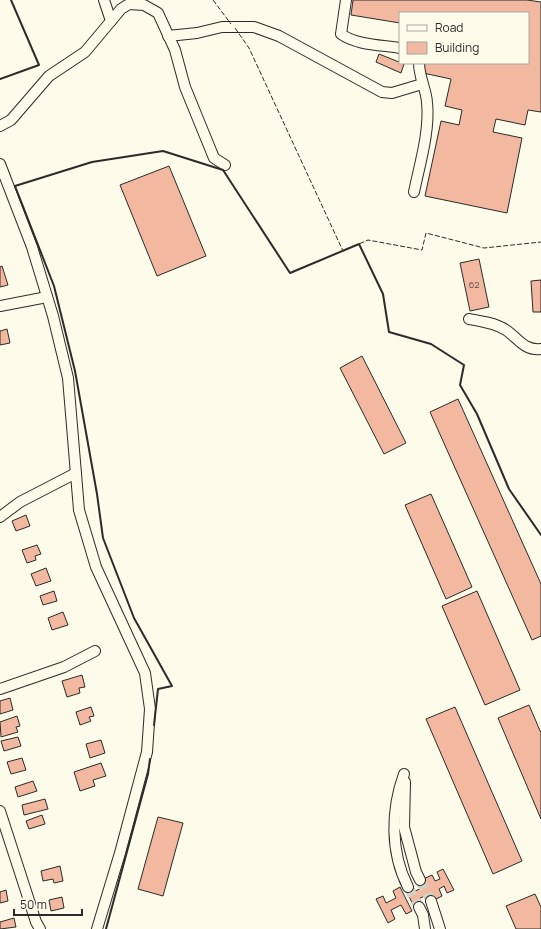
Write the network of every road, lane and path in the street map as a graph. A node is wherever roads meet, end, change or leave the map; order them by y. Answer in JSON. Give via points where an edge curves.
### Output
{"nodes":[{"id":1,"x":104,"y":0,"type":"edge"},
{"id":2,"x":346,"y":0,"type":"edge"},
{"id":3,"x":111,"y":21,"type":"junction"},
{"id":4,"x":168,"y":36,"type":"junction"},
{"id":5,"x":399,"y":48,"type":"edge"},
{"id":6,"x":419,"y":64,"type":"edge"},
{"id":7,"x":422,"y":84,"type":"junction"},
{"id":8,"x":0,"y":126,"type":"edge"},
{"id":9,"x":225,"y":164,"type":"dead end"},
{"id":10,"x":1,"y":168,"type":"edge"},
{"id":11,"x":414,"y":192,"type":"dead end"},
{"id":12,"x":47,"y":297,"type":"junction"},
{"id":13,"x":0,"y":306,"type":"edge"},
{"id":14,"x":469,"y":319,"type":"dead end"},
{"id":15,"x":541,"y":349,"type":"edge"},
{"id":16,"x":76,"y":473,"type":"junction"},
{"id":17,"x":0,"y":517,"type":"edge"},
{"id":18,"x":95,"y":651,"type":"dead end"},
{"id":19,"x":0,"y":689,"type":"edge"},
{"id":20,"x":0,"y":811,"type":"edge"},
{"id":21,"x":420,"y":880,"type":"tunnel mouth"},
{"id":22,"x":408,"y":887,"type":"tunnel mouth"},
{"id":23,"x":431,"y":901,"type":"tunnel mouth"},
{"id":24,"x":419,"y":907,"type":"tunnel mouth"},
{"id":25,"x":40,"y":929,"type":"edge"},
{"id":26,"x":97,"y":929,"type":"edge"},
{"id":27,"x":426,"y":929,"type":"edge"},
{"id":28,"x":440,"y":929,"type":"edge"}],
"edges":[{"from":1,"to":3,"type":"street"},
{"from":2,"to":5,"type":"street","via":[[341,34],[365,43]]},
{"from":3,"to":4,"type":"street","via":[[129,4],[144,5],[158,13]]},
{"from":3,"to":8,"type":"street","via":[[85,52],[49,76],[11,120]]},
{"from":4,"to":7,"type":"street","via":[[222,27],[254,27],[279,36],[382,92],[392,93]]},
{"from":4,"to":9,"type":"street","via":[[214,158]]},
{"from":6,"to":7,"type":"street"},
{"from":7,"to":11,"type":"street","via":[[427,101],[428,121]]},
{"from":10,"to":12,"type":"street","via":[[32,247]]},
{"from":12,"to":13,"type":"street"},
{"from":12,"to":16,"type":"street","via":[[68,378]]},
{"from":14,"to":15,"type":"street","via":[[506,330],[525,346]]},
{"from":16,"to":17,"type":"street","via":[[20,502]]},
{"from":16,"to":26,"type":"street","via":[[79,510],[96,567],[146,673],[150,709],[147,752]]},
{"from":18,"to":19,"type":"street","via":[[64,667]]},
{"from":20,"to":25,"type":"street"},
{"from":21,"to":22,"type":"street","via":[[404,827],[404,774],[394,831],[395,847]]},
{"from":23,"to":28,"type":"street"},
{"from":24,"to":27,"type":"street"}]}
